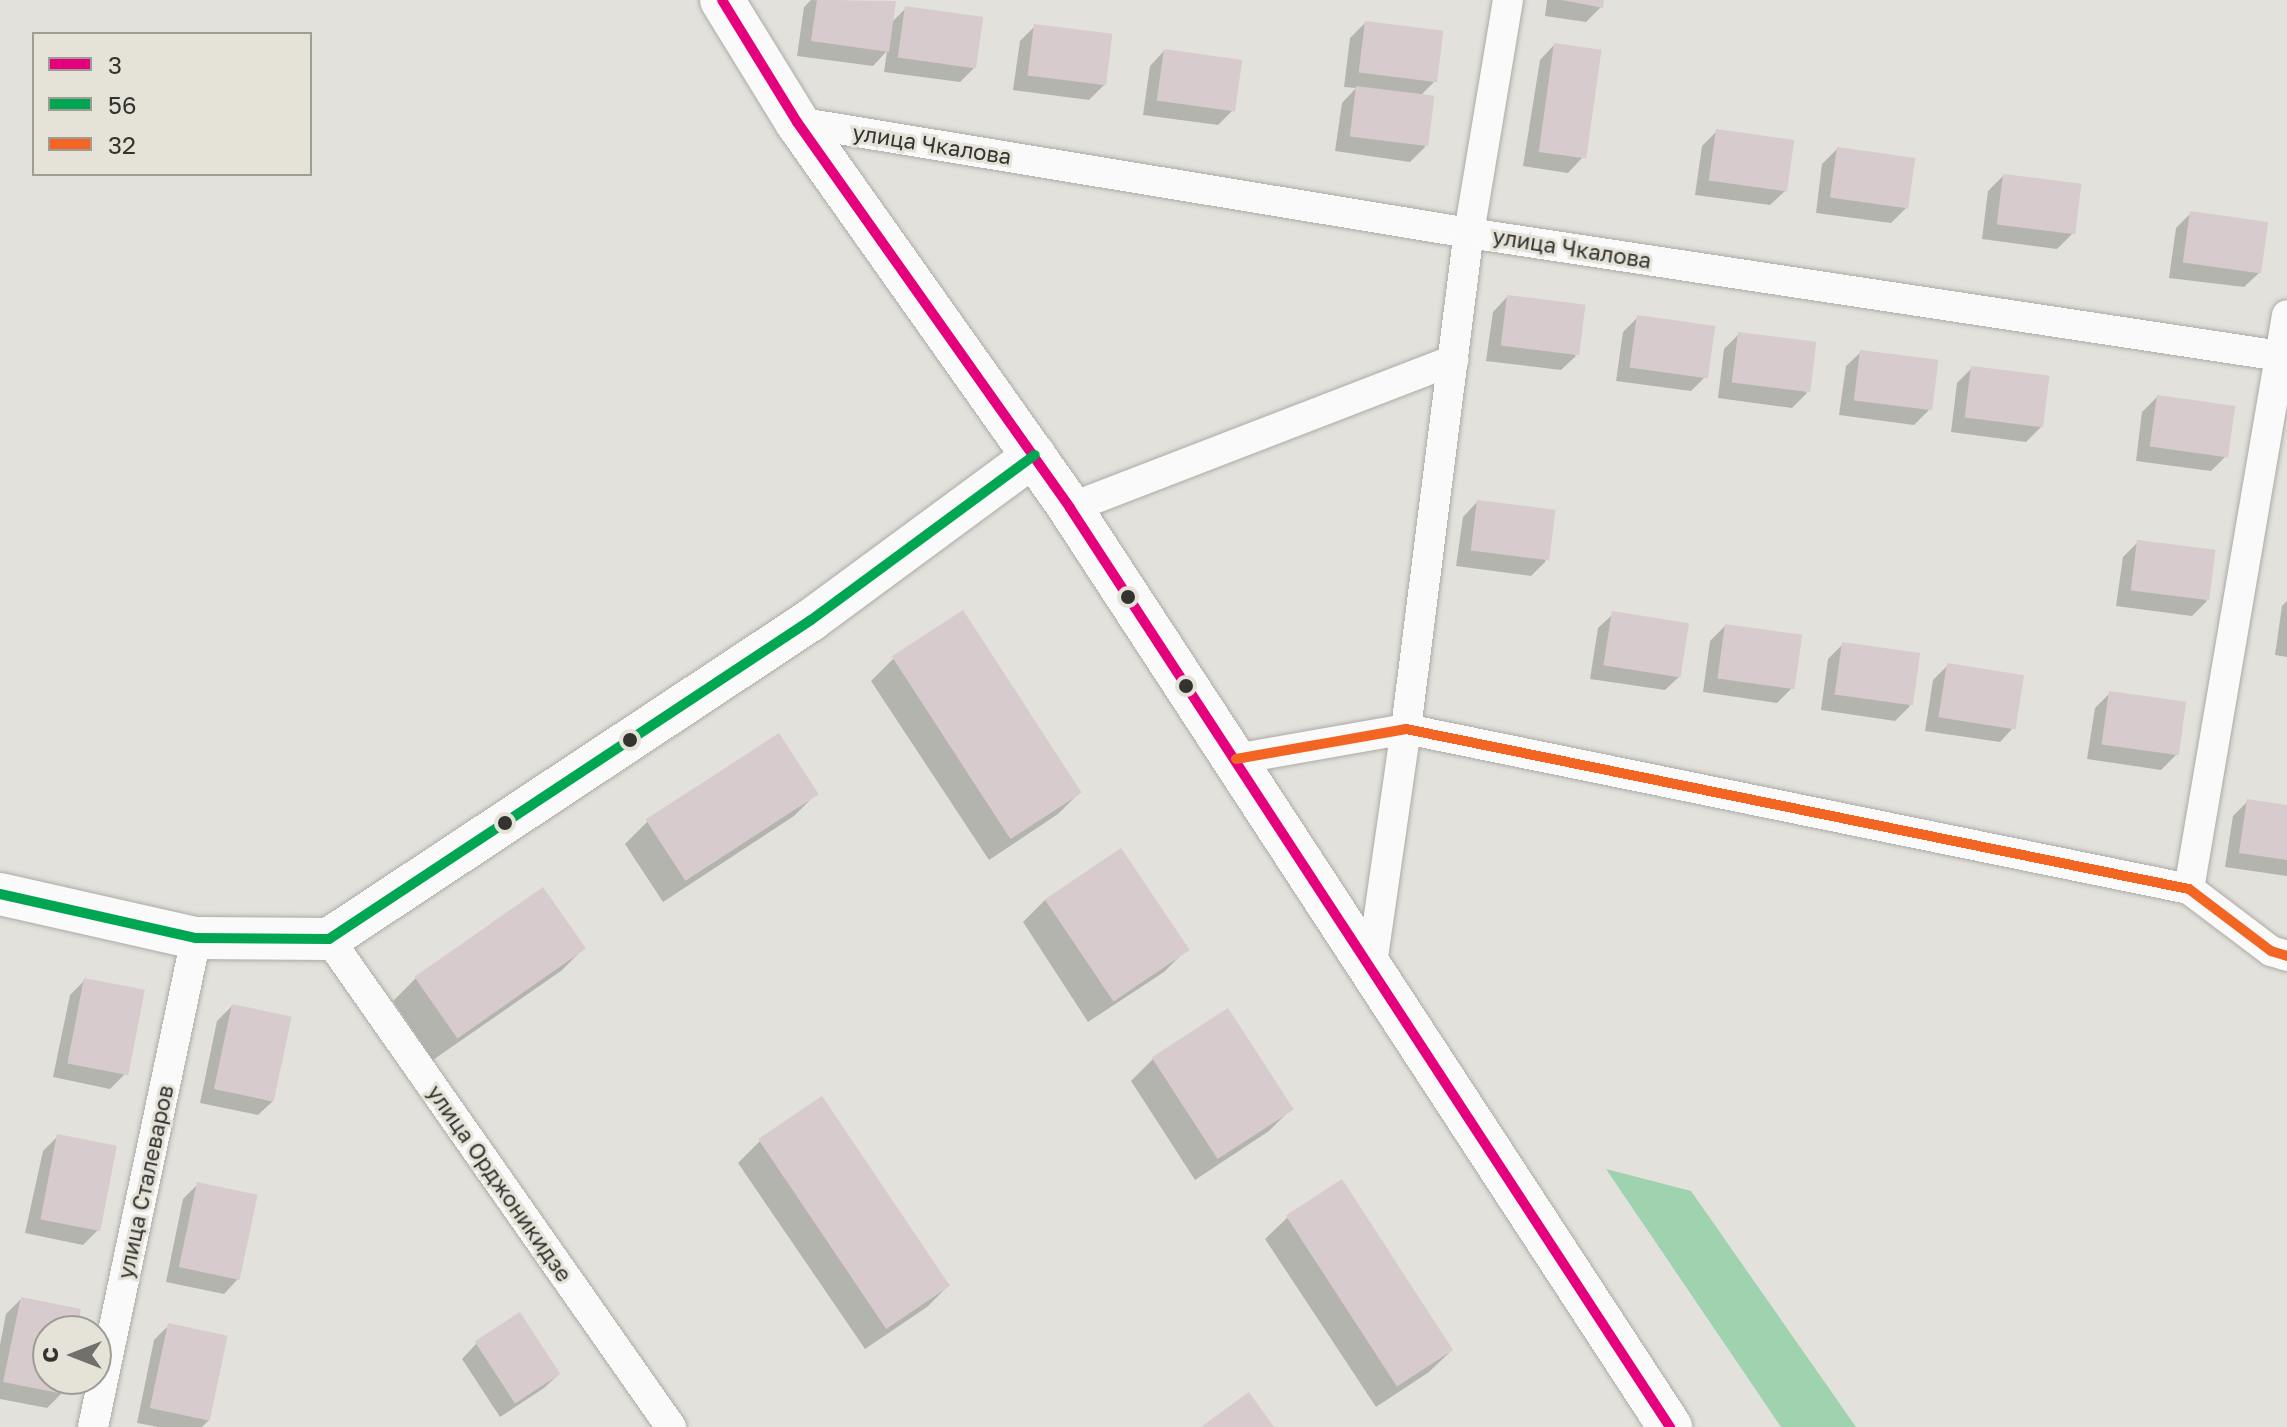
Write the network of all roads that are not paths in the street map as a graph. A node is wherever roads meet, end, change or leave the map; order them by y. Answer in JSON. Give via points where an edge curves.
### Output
{"nodes":[{"id":1,"x":722,"y":0,"type":"edge"},
{"id":2,"x":1508,"y":0,"type":"edge"},
{"id":3,"x":797,"y":122,"type":"junction"},
{"id":4,"x":1469,"y":233,"type":"junction"},
{"id":5,"x":2287,"y":315,"type":"edge"},
{"id":6,"x":2284,"y":356,"type":"edge"},
{"id":7,"x":1453,"y":360,"type":"junction"},
{"id":8,"x":1035,"y":455,"type":"junction"},
{"id":9,"x":1070,"y":508,"type":"junction"},
{"id":10,"x":1406,"y":729,"type":"junction"},
{"id":11,"x":1236,"y":759,"type":"junction"},
{"id":12,"x":2189,"y":889,"type":"junction"},
{"id":13,"x":0,"y":894,"type":"edge"},
{"id":14,"x":196,"y":938,"type":"junction"},
{"id":15,"x":329,"y":939,"type":"junction"},
{"id":16,"x":2287,"y":956,"type":"edge"},
{"id":17,"x":1371,"y":971,"type":"junction"},
{"id":18,"x":93,"y":1427,"type":"edge"},
{"id":19,"x":671,"y":1427,"type":"edge"},
{"id":20,"x":1670,"y":1427,"type":"edge"}],
"edges":[{"from":1,"to":3,"type":"main road"},
{"from":2,"to":4,"type":"street"},
{"from":3,"to":4,"type":"street","name":"улица Чкалова"},
{"from":3,"to":8,"type":"main road","name":"улица Чкалова"},
{"from":4,"to":6,"type":"street","name":"улица Чкалова"},
{"from":4,"to":7,"type":"street"},
{"from":5,"to":6,"type":"street"},
{"from":6,"to":12,"type":"street"},
{"from":7,"to":9,"type":"street"},
{"from":7,"to":10,"type":"street"},
{"from":8,"to":9,"type":"main road","name":"улица Чкалова"},
{"from":8,"to":15,"type":"main road","via":[[811,620]]},
{"from":9,"to":11,"type":"main road","name":"улица Чкалова"},
{"from":10,"to":11,"type":"street"},
{"from":10,"to":12,"type":"street"},
{"from":10,"to":17,"type":"street"},
{"from":11,"to":17,"type":"main road","name":"улица Чкалова"},
{"from":12,"to":16,"type":"street","via":[[2271,951]]},
{"from":13,"to":14,"type":"main road"},
{"from":14,"to":15,"type":"main road"},
{"from":14,"to":18,"type":"street","name":"улица Сталеваров"},
{"from":15,"to":19,"type":"street","name":"улица Орджоникидзе"},
{"from":17,"to":20,"type":"main road","name":"улица Чкалова"}]}
